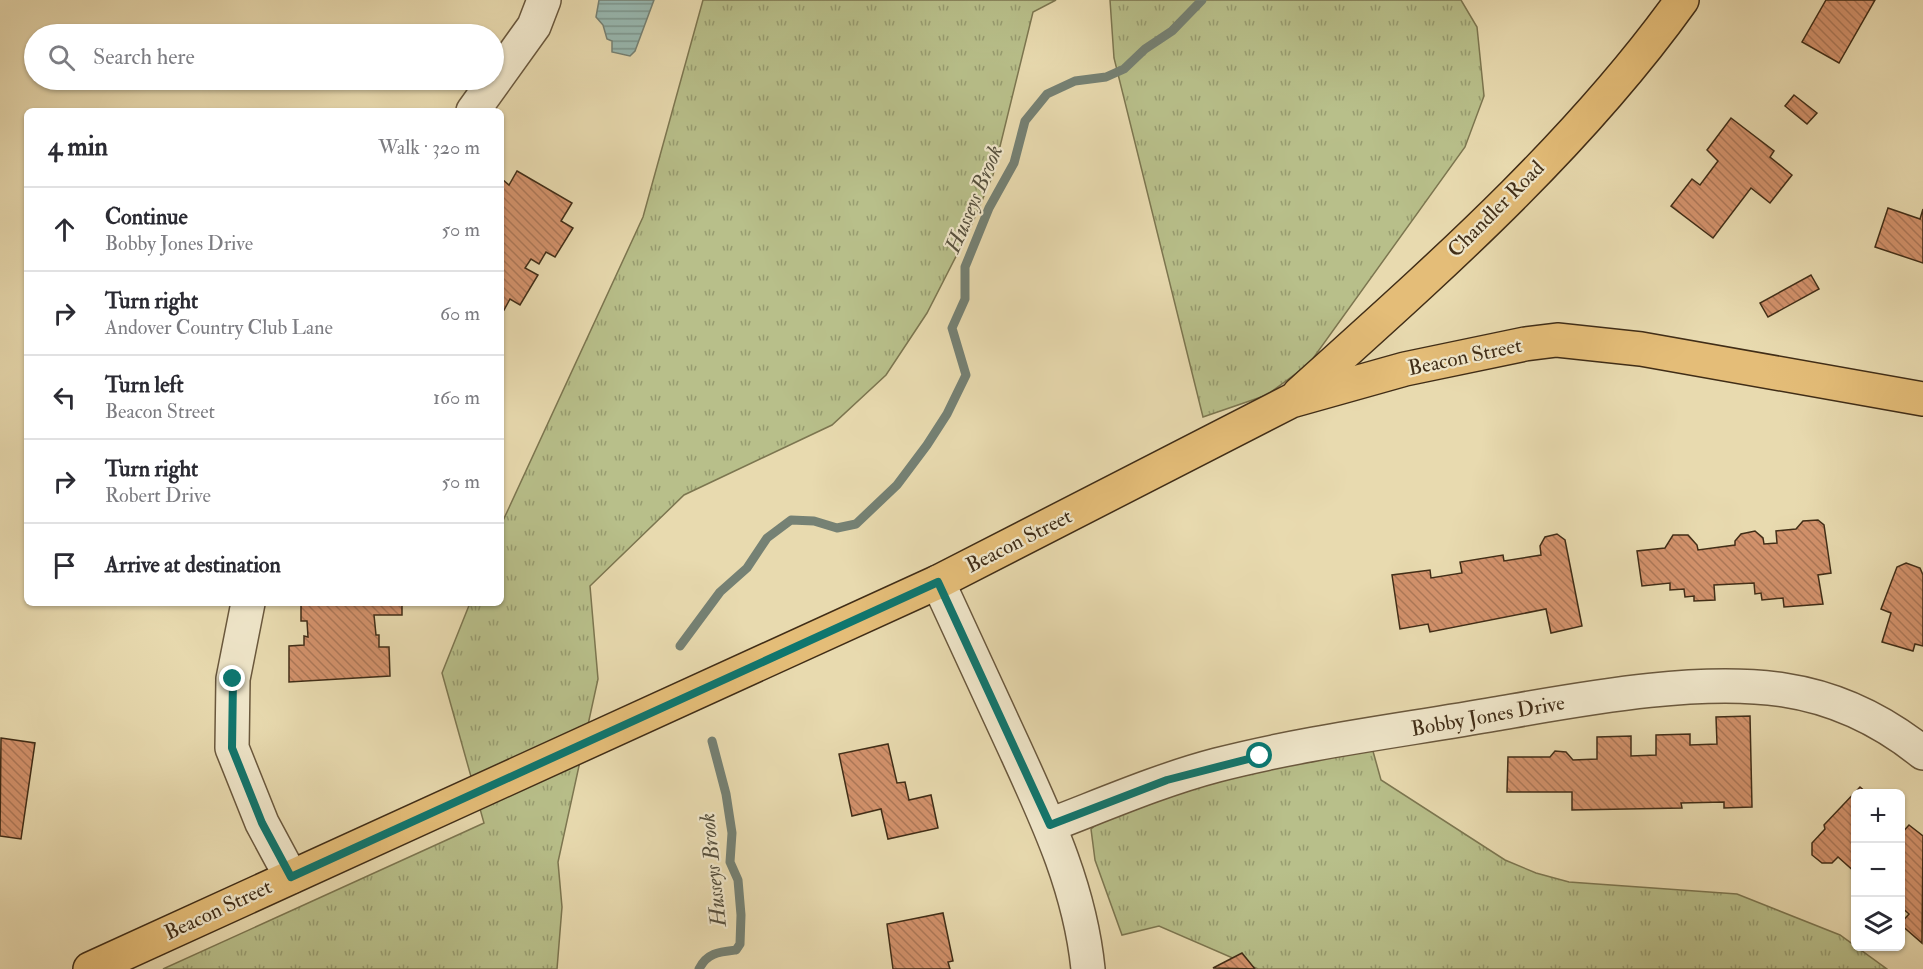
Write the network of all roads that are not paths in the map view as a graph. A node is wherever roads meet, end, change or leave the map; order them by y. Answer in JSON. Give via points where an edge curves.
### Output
{"nodes":[{"id":1,"x":544,"y":0,"type":"edge"},
{"id":2,"x":1682,"y":0,"type":"edge"},
{"id":3,"x":504,"y":68,"type":"edge"},
{"id":4,"x":488,"y":90,"type":"edge"},
{"id":5,"x":475,"y":108,"type":"edge"},
{"id":6,"x":1923,"y":399,"type":"edge"},
{"id":7,"x":1291,"y":401,"type":"junction"},
{"id":8,"x":938,"y":582,"type":"junction"},
{"id":9,"x":247,"y":606,"type":"edge"},
{"id":10,"x":1923,"y":753,"type":"edge"},
{"id":11,"x":1050,"y":825,"type":"junction"},
{"id":12,"x":291,"y":877,"type":"junction"},
{"id":13,"x":90,"y":969,"type":"edge"},
{"id":14,"x":1088,"y":969,"type":"edge"}],
"edges":[{"from":1,"to":3,"type":"street","via":[[534,26]]},
{"from":2,"to":7,"type":"main road","name":"Chandler Road","via":[[1626,73],[1551,154],[1410,294]]},
{"from":4,"to":5,"type":"street"},
{"from":6,"to":7,"type":"main road","name":"Beacon Street","via":[[1662,352],[1557,340],[1405,369]]},
{"from":7,"to":8,"type":"main road","name":"Beacon Street"},
{"from":8,"to":11,"type":"street"},
{"from":8,"to":12,"type":"main road","name":"Beacon Street"},
{"from":9,"to":12,"type":"street","via":[[233,679],[232,748],[262,823]]},
{"from":10,"to":11,"type":"street","name":"Bobby Jones Drive","via":[[1879,722],[1831,700],[1765,688],[1705,687],[1566,703],[1260,756],[1167,780]]},
{"from":11,"to":14,"type":"street","via":[[1079,908]]},
{"from":12,"to":13,"type":"main road","name":"Beacon Street"}]}
